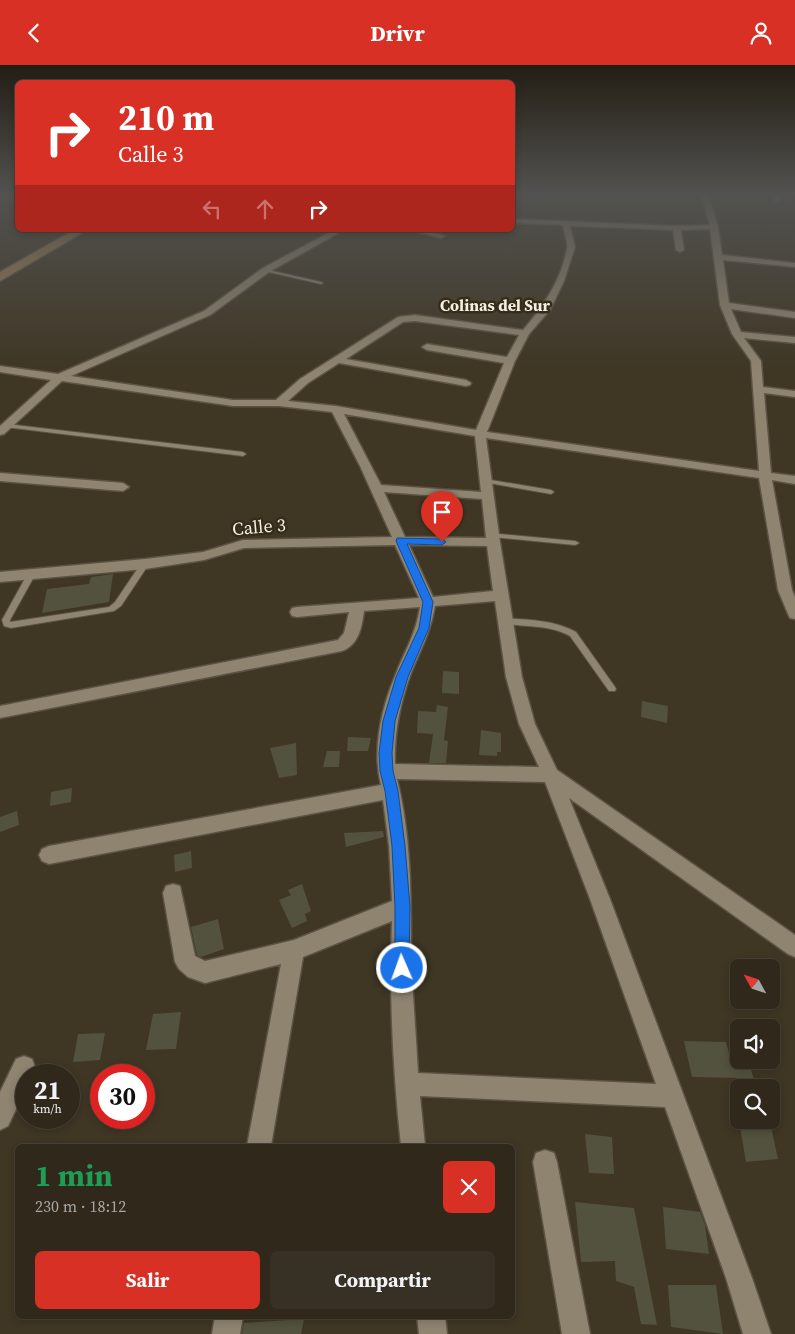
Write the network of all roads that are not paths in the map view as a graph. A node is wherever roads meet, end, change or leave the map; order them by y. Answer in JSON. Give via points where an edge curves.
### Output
{"nodes":[{"id":1,"x":25,"y":253,"type":"edge"},
{"id":2,"x":41,"y":253,"type":"edge"},
{"id":3,"x":296,"y":253,"type":"edge"},
{"id":4,"x":570,"y":253,"type":"edge"},
{"id":5,"x":717,"y":253,"type":"edge"},
{"id":6,"x":717,"y":257,"type":"junction"},
{"id":7,"x":795,"y":265,"type":"edge"},
{"id":8,"x":0,"y":267,"type":"edge"},
{"id":9,"x":266,"y":269,"type":"junction"},
{"id":10,"x":0,"y":277,"type":"edge"},
{"id":11,"x":321,"y":283,"type":"dead end"},
{"id":12,"x":725,"y":305,"type":"junction"},
{"id":13,"x":795,"y":315,"type":"edge"},
{"id":14,"x":526,"y":333,"type":"junction"},
{"id":15,"x":737,"y":334,"type":"junction"},
{"id":16,"x":795,"y":340,"type":"edge"},
{"id":17,"x":427,"y":347,"type":"dead end"},
{"id":18,"x":337,"y":360,"type":"junction"},
{"id":19,"x":510,"y":361,"type":"junction"},
{"id":20,"x":0,"y":369,"type":"edge"},
{"id":21,"x":59,"y":378,"type":"junction"},
{"id":22,"x":466,"y":383,"type":"dead end"},
{"id":23,"x":758,"y":389,"type":"junction"},
{"id":24,"x":795,"y":394,"type":"edge"},
{"id":25,"x":279,"y":403,"type":"junction"},
{"id":26,"x":336,"y":409,"type":"junction"},
{"id":27,"x":3,"y":429,"type":"edge"},
{"id":28,"x":480,"y":434,"type":"junction"},
{"id":29,"x":243,"y":454,"type":"dead end"},
{"id":30,"x":765,"y":476,"type":"junction"},
{"id":31,"x":0,"y":477,"type":"edge"},
{"id":32,"x":795,"y":480,"type":"edge"},
{"id":33,"x":485,"y":481,"type":"junction"},
{"id":34,"x":124,"y":487,"type":"dead end"},
{"id":35,"x":376,"y":488,"type":"junction"},
{"id":36,"x":550,"y":492,"type":"dead end"},
{"id":37,"x":487,"y":496,"type":"junction"},
{"id":38,"x":493,"y":538,"type":"junction"},
{"id":39,"x":401,"y":541,"type":"junction"},
{"id":40,"x":574,"y":543,"type":"dead end"},
{"id":41,"x":146,"y":564,"type":"junction"},
{"id":42,"x":31,"y":575,"type":"junction"},
{"id":43,"x":0,"y":577,"type":"edge"},
{"id":44,"x":790,"y":590,"type":"edge"},
{"id":45,"x":501,"y":595,"type":"junction"},
{"id":46,"x":428,"y":602,"type":"junction"},
{"id":47,"x":357,"y":606,"type":"junction"},
{"id":48,"x":297,"y":612,"type":"dead end"},
{"id":49,"x":795,"y":614,"type":"edge"},
{"id":50,"x":506,"y":621,"type":"junction"},
{"id":51,"x":612,"y":689,"type":"dead end"},
{"id":52,"x":0,"y":712,"type":"edge"},
{"id":53,"x":386,"y":771,"type":"junction"},
{"id":54,"x":551,"y":775,"type":"junction"},
{"id":55,"x":391,"y":791,"type":"junction"},
{"id":56,"x":49,"y":855,"type":"dead end"},
{"id":57,"x":173,"y":893,"type":"dead end"},
{"id":58,"x":402,"y":907,"type":"junction"},
{"id":59,"x":795,"y":947,"type":"edge"},
{"id":60,"x":294,"y":950,"type":"junction"},
{"id":61,"x":407,"y":1084,"type":"junction"},
{"id":62,"x":15,"y":1086,"type":"edge"},
{"id":63,"x":672,"y":1096,"type":"junction"},
{"id":64,"x":0,"y":1118,"type":"edge"},
{"id":65,"x":259,"y":1144,"type":"edge"},
{"id":66,"x":413,"y":1144,"type":"edge"},
{"id":67,"x":545,"y":1162,"type":"dead end"},
{"id":68,"x":228,"y":1319,"type":"edge"},
{"id":69,"x":431,"y":1319,"type":"edge"},
{"id":70,"x":226,"y":1334,"type":"edge"},
{"id":71,"x":432,"y":1334,"type":"edge"},
{"id":72,"x":576,"y":1334,"type":"edge"},
{"id":73,"x":757,"y":1334,"type":"edge"}],
"edges":[{"from":1,"to":8,"type":"main road"},
{"from":2,"to":10,"type":"main road"},
{"from":3,"to":9,"type":"street"},
{"from":4,"to":14,"type":"street","via":[[545,310]]},
{"from":5,"to":6,"type":"street"},
{"from":6,"to":7,"type":"street"},
{"from":6,"to":12,"type":"street"},
{"from":9,"to":11,"type":"lane"},
{"from":9,"to":21,"type":"street","via":[[207,313]]},
{"from":12,"to":13,"type":"street"},
{"from":12,"to":15,"type":"street"},
{"from":14,"to":18,"type":"street","via":[[406,317]]},
{"from":14,"to":19,"type":"street"},
{"from":15,"to":16,"type":"street"},
{"from":15,"to":23,"type":"street","via":[[756,361]]},
{"from":17,"to":19,"type":"street"},
{"from":18,"to":22,"type":"street"},
{"from":18,"to":25,"type":"street","via":[[304,381]]},
{"from":19,"to":28,"type":"street"},
{"from":20,"to":21,"type":"street"},
{"from":21,"to":25,"type":"street","via":[[233,403]]},
{"from":21,"to":27,"type":"street"},
{"from":23,"to":24,"type":"street"},
{"from":23,"to":30,"type":"street"},
{"from":25,"to":26,"type":"street"},
{"from":26,"to":28,"type":"street"},
{"from":26,"to":35,"type":"street"},
{"from":27,"to":29,"type":"lane"},
{"from":28,"to":30,"type":"street"},
{"from":28,"to":33,"type":"street"},
{"from":30,"to":32,"type":"street"},
{"from":30,"to":44,"type":"street"},
{"from":31,"to":34,"type":"street"},
{"from":33,"to":36,"type":"lane"},
{"from":33,"to":37,"type":"street"},
{"from":35,"to":37,"type":"street"},
{"from":35,"to":39,"type":"street"},
{"from":37,"to":38,"type":"street"},
{"from":38,"to":39,"type":"street","name":"Calle 3"},
{"from":38,"to":40,"type":"lane"},
{"from":38,"to":45,"type":"street"},
{"from":39,"to":41,"type":"street","name":"Calle 3","via":[[237,545],[204,556]]},
{"from":39,"to":46,"type":"street"},
{"from":41,"to":42,"type":"street","name":"Calle 3"},
{"from":41,"to":42,"type":"lane","via":[[111,609],[6,624]]},
{"from":42,"to":43,"type":"street","name":"Calle 3"},
{"from":44,"to":49,"type":"street"},
{"from":45,"to":46,"type":"street"},
{"from":45,"to":50,"type":"street"},
{"from":46,"to":47,"type":"street"},
{"from":46,"to":53,"type":"street","via":[[424,628],[402,677],[389,721]]},
{"from":47,"to":48,"type":"street"},
{"from":47,"to":52,"type":"street","via":[[352,634],[342,645]]},
{"from":50,"to":51,"type":"lane","via":[[556,625],[566,629],[574,635]]},
{"from":50,"to":54,"type":"street","via":[[514,677],[528,724]]},
{"from":53,"to":54,"type":"street"},
{"from":53,"to":55,"type":"street"},
{"from":54,"to":59,"type":"street"},
{"from":54,"to":63,"type":"street"},
{"from":55,"to":56,"type":"street"},
{"from":55,"to":58,"type":"street"},
{"from":57,"to":60,"type":"street","via":[[186,962],[195,970],[205,972]]},
{"from":58,"to":60,"type":"street"},
{"from":58,"to":61,"type":"street"},
{"from":60,"to":65,"type":"street"},
{"from":61,"to":63,"type":"street"},
{"from":61,"to":66,"type":"street"},
{"from":62,"to":64,"type":"street"},
{"from":63,"to":73,"type":"street"},
{"from":67,"to":72,"type":"street"},
{"from":68,"to":70,"type":"street"},
{"from":69,"to":71,"type":"street"}]}
